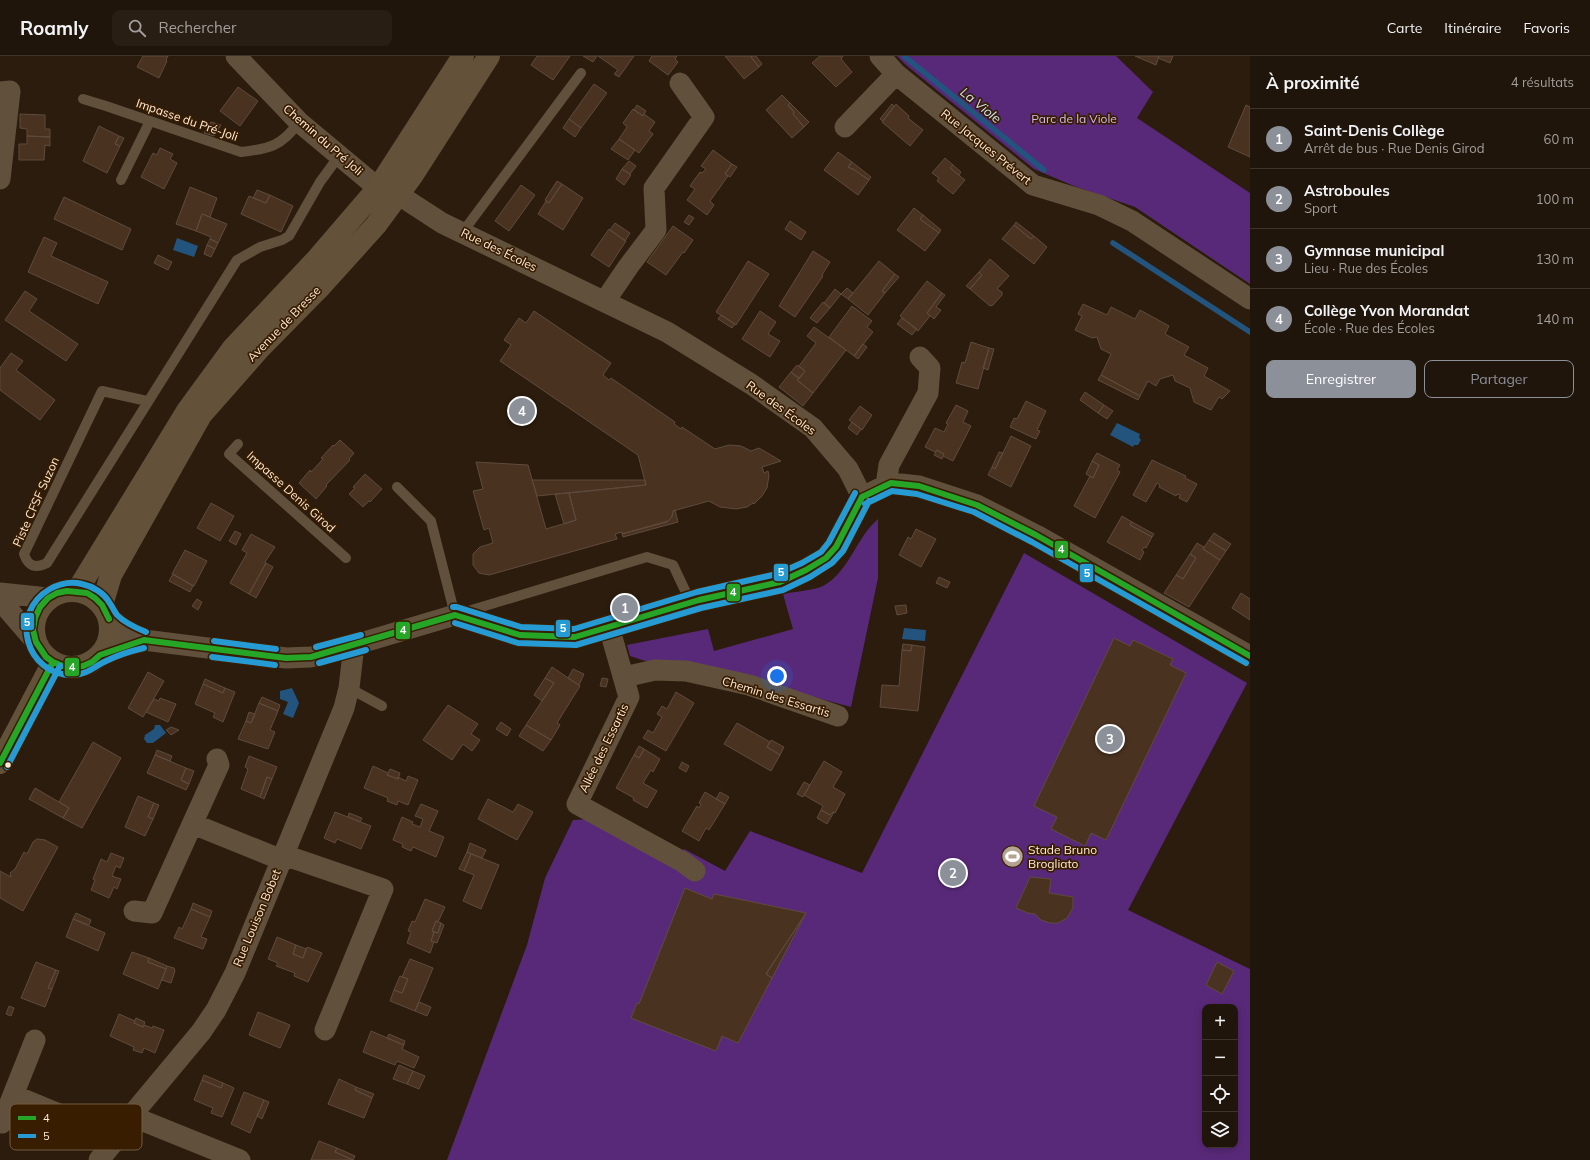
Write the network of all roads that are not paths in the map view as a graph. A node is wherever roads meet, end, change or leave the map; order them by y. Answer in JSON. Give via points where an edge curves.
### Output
{"nodes":[{"id":1,"x":236,"y":56,"type":"edge"},
{"id":2,"x":463,"y":56,"type":"edge"},
{"id":3,"x":489,"y":56,"type":"edge"},
{"id":4,"x":880,"y":56,"type":"edge"},
{"id":5,"x":581,"y":73,"type":"dead end"},
{"id":6,"x":896,"y":74,"type":"junction"},
{"id":7,"x":680,"y":83,"type":"dead end"},
{"id":8,"x":0,"y":92,"type":"edge"},
{"id":9,"x":83,"y":99,"type":"dead end"},
{"id":10,"x":150,"y":121,"type":"junction"},
{"id":11,"x":299,"y":122,"type":"junction"},
{"id":12,"x":845,"y":127,"type":"dead end"},
{"id":13,"x":339,"y":156,"type":"junction"},
{"id":14,"x":0,"y":179,"type":"edge"},
{"id":15,"x":121,"y":180,"type":"dead end"},
{"id":16,"x":378,"y":188,"type":"junction"},
{"id":17,"x":399,"y":195,"type":"junction"},
{"id":18,"x":462,"y":233,"type":"junction"},
{"id":19,"x":1250,"y":299,"type":"edge"},
{"id":20,"x":604,"y":301,"type":"junction"},
{"id":21,"x":920,"y":357,"type":"dead end"},
{"id":22,"x":147,"y":402,"type":"junction"},
{"id":23,"x":238,"y":444,"type":"dead end"},
{"id":24,"x":886,"y":485,"type":"junction"},
{"id":25,"x":397,"y":487,"type":"dead end"},
{"id":26,"x":862,"y":497,"type":"junction"},
{"id":27,"x":346,"y":558,"type":"dead end"},
{"id":28,"x":77,"y":591,"type":"junction"},
{"id":29,"x":0,"y":593,"type":"edge"},
{"id":30,"x":48,"y":598,"type":"junction"},
{"id":31,"x":0,"y":600,"type":"edge"},
{"id":32,"x":691,"y":603,"type":"junction"},
{"id":33,"x":106,"y":612,"type":"junction"},
{"id":34,"x":455,"y":616,"type":"junction"},
{"id":35,"x":609,"y":627,"type":"junction"},
{"id":36,"x":144,"y":640,"type":"junction"},
{"id":37,"x":36,"y":642,"type":"junction"},
{"id":38,"x":354,"y":646,"type":"junction"},
{"id":39,"x":100,"y":655,"type":"junction"},
{"id":40,"x":1250,"y":656,"type":"edge"},
{"id":41,"x":53,"y":662,"type":"junction"},
{"id":42,"x":624,"y":677,"type":"junction"},
{"id":43,"x":350,"y":688,"type":"junction"},
{"id":44,"x":382,"y":706,"type":"dead end"},
{"id":45,"x":838,"y":716,"type":"dead end"},
{"id":46,"x":216,"y":759,"type":"dead end"},
{"id":47,"x":0,"y":762,"type":"edge"},
{"id":48,"x":193,"y":824,"type":"junction"},
{"id":49,"x":283,"y":857,"type":"junction"},
{"id":50,"x":695,"y":871,"type":"dead end"},
{"id":51,"x":134,"y":911,"type":"dead end"},
{"id":52,"x":325,"y":1030,"type":"dead end"},
{"id":53,"x":35,"y":1040,"type":"dead end"},
{"id":54,"x":13,"y":1095,"type":"junction"},
{"id":55,"x":35,"y":1104,"type":"edge"},
{"id":56,"x":141,"y":1104,"type":"edge"},
{"id":57,"x":142,"y":1120,"type":"edge"},
{"id":58,"x":2,"y":1123,"type":"dead end"},
{"id":59,"x":107,"y":1150,"type":"edge"},
{"id":60,"x":99,"y":1160,"type":"edge"},
{"id":61,"x":240,"y":1160,"type":"edge"}],
"edges":[{"from":1,"to":11,"type":"street","name":"Chemin du Pré Joli"},
{"from":2,"to":16,"type":"main road","name":"Avenue de Bresse"},
{"from":3,"to":17,"type":"main road","name":"Avenue de Bresse"},
{"from":4,"to":6,"type":"street","name":"Rue Jacques Prévert"},
{"from":5,"to":18,"type":"lane"},
{"from":6,"to":12,"type":"street"},
{"from":6,"to":19,"type":"street","name":"Rue Jacques Prévert","via":[[1033,185],[1099,205],[1132,221]]},
{"from":7,"to":20,"type":"street","via":[[704,117],[654,188],[656,230]]},
{"from":8,"to":14,"type":"street","via":[[10,91]]},
{"from":9,"to":10,"type":"lane","name":"Impasse du Pré-Joli"},
{"from":10,"to":11,"type":"lane","name":"Impasse du Pré-Joli","via":[[241,152],[264,149],[277,144],[291,133]]},
{"from":10,"to":15,"type":"lane"},
{"from":11,"to":13,"type":"street","name":"Chemin du Pré Joli"},
{"from":13,"to":16,"type":"street","name":"Chemin du Pré Joli"},
{"from":13,"to":22,"type":"lane","name":"Piste CFSF Suzon","via":[[320,182],[289,236],[236,260]]},
{"from":16,"to":17,"type":"street","name":"Rue des Écoles"},
{"from":16,"to":28,"type":"main road","name":"Avenue de Bresse","via":[[317,259],[233,348],[187,411]]},
{"from":17,"to":18,"type":"street","name":"Rue des Écoles","via":[[431,217]]},
{"from":17,"to":33,"type":"main road","name":"Avenue de Bresse","via":[[326,281],[260,348],[201,415],[111,575]]},
{"from":18,"to":20,"type":"street","name":"Rue des Écoles"},
{"from":20,"to":26,"type":"street","name":"Rue des Écoles","via":[[667,332],[751,384],[813,428],[848,469]]},
{"from":21,"to":24,"type":"street","via":[[930,368],[928,392],[890,465]]},
{"from":22,"to":22,"type":"lane","name":"Piste CFSF Suzon","via":[[47,563],[40,567],[27,562],[24,554],[102,391]]},
{"from":23,"to":27,"type":"lane","name":"Impasse Denis Girod","via":[[229,454]]},
{"from":24,"to":26,"type":"street"},
{"from":24,"to":40,"type":"street","via":[[891,483],[919,486],[977,505],[1036,535]]},
{"from":25,"to":34,"type":"lane","via":[[431,521]]},
{"from":26,"to":32,"type":"street","via":[[836,547],[826,558],[780,582]]},
{"from":28,"to":30,"type":"main road","via":[[67,590]]},
{"from":28,"to":33,"type":"main road","via":[[95,598]]},
{"from":29,"to":30,"type":"street"},
{"from":30,"to":37,"type":"main road","via":[[35,618]]},
{"from":31,"to":37,"type":"street"},
{"from":32,"to":34,"type":"lane","via":[[673,565],[647,558]]},
{"from":32,"to":35,"type":"street"},
{"from":33,"to":36,"type":"street","via":[[128,633]]},
{"from":33,"to":39,"type":"main road","via":[[110,628],[109,638]]},
{"from":34,"to":35,"type":"street","via":[[520,635],[575,636]]},
{"from":34,"to":38,"type":"street"},
{"from":35,"to":42,"type":"street"},
{"from":36,"to":38,"type":"street","via":[[286,658],[312,656]]},
{"from":36,"to":39,"type":"street"},
{"from":37,"to":41,"type":"main road","via":[[46,657]]},
{"from":38,"to":43,"type":"street","name":"Rue Louison Bobet"},
{"from":39,"to":41,"type":"main road","via":[[83,666],[63,666]]},
{"from":41,"to":47,"type":"main road"},
{"from":42,"to":45,"type":"street","name":"Chemin des Essartis","via":[[655,670],[686,671],[749,685]]},
{"from":42,"to":50,"type":"street","name":"Allée des Essartis","via":[[629,697],[577,804]]},
{"from":43,"to":44,"type":"lane"},
{"from":43,"to":49,"type":"street","name":"Rue Louison Bobet","via":[[344,711]]},
{"from":46,"to":48,"type":"street","via":[[219,766]]},
{"from":48,"to":49,"type":"street"},
{"from":48,"to":51,"type":"street","via":[[152,914]]},
{"from":49,"to":52,"type":"street","via":[[383,889]]},
{"from":49,"to":56,"type":"street","name":"Rue Louison Bobet","via":[[235,973],[216,1010]]},
{"from":53,"to":54,"type":"street"},
{"from":54,"to":55,"type":"street"},
{"from":54,"to":58,"type":"street"},
{"from":57,"to":61,"type":"street"},
{"from":59,"to":60,"type":"street","name":"Rue Louison Bobet"}]}
